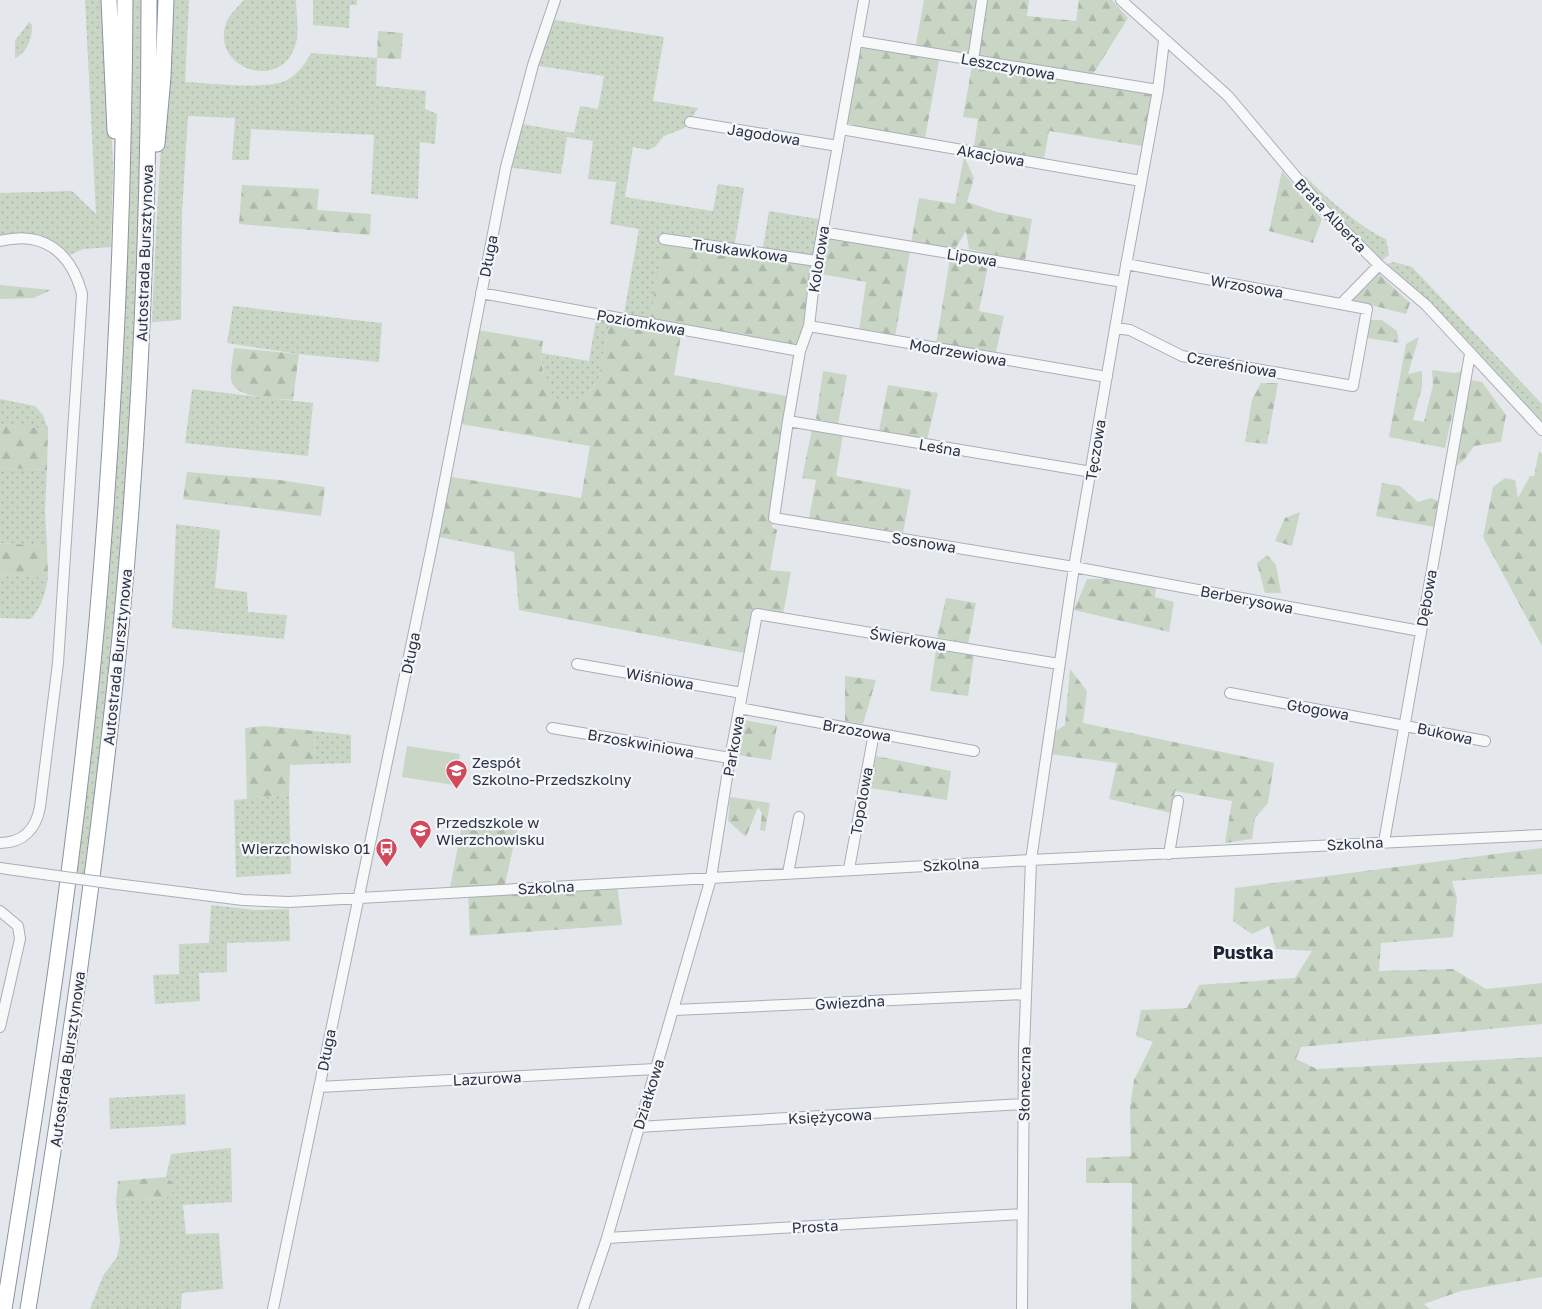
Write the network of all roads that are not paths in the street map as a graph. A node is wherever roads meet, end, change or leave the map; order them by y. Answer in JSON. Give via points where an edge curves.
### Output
{"nodes":[{"id":1,"x":109,"y":0,"type":"edge"},
{"id":2,"x":125,"y":0,"type":"edge"},
{"id":3,"x":149,"y":0,"type":"edge"},
{"id":4,"x":166,"y":0,"type":"edge"},
{"id":5,"x":555,"y":0,"type":"edge"},
{"id":6,"x":864,"y":0,"type":"edge"},
{"id":7,"x":982,"y":0,"type":"edge"},
{"id":8,"x":1121,"y":0,"type":"edge"},
{"id":9,"x":857,"y":41,"type":"junction"},
{"id":10,"x":1164,"y":41,"type":"junction"},
{"id":11,"x":973,"y":60,"type":"junction"},
{"id":12,"x":1158,"y":90,"type":"junction"},
{"id":13,"x":690,"y":122,"type":"dead end"},
{"id":14,"x":841,"y":130,"type":"junction"},
{"id":15,"x":838,"y":146,"type":"junction"},
{"id":16,"x":1141,"y":181,"type":"junction"},
{"id":17,"x":822,"y":232,"type":"junction"},
{"id":18,"x":664,"y":239,"type":"dead end"},
{"id":19,"x":0,"y":241,"type":"edge"},
{"id":20,"x":817,"y":261,"type":"junction"},
{"id":21,"x":1126,"y":264,"type":"junction"},
{"id":22,"x":1379,"y":265,"type":"junction"},
{"id":23,"x":120,"y":268,"type":"junction"},
{"id":24,"x":144,"y":275,"type":"junction"},
{"id":25,"x":1122,"y":282,"type":"junction"},
{"id":26,"x":481,"y":293,"type":"junction"},
{"id":27,"x":1342,"y":304,"type":"junction"},
{"id":28,"x":809,"y":326,"type":"junction"},
{"id":29,"x":1115,"y":328,"type":"junction"},
{"id":30,"x":800,"y":351,"type":"junction"},
{"id":31,"x":1470,"y":354,"type":"junction"},
{"id":32,"x":1107,"y":377,"type":"junction"},
{"id":33,"x":1353,"y":386,"type":"joint"},
{"id":34,"x":788,"y":421,"type":"junction"},
{"id":35,"x":1542,"y":430,"type":"edge"},
{"id":36,"x":1092,"y":472,"type":"junction"},
{"id":37,"x":774,"y":518,"type":"joint"},
{"id":38,"x":1074,"y":567,"type":"junction"},
{"id":39,"x":757,"y":614,"type":"joint"},
{"id":40,"x":1420,"y":631,"type":"junction"},
{"id":41,"x":577,"y":664,"type":"dead end"},
{"id":42,"x":1059,"y":664,"type":"junction"},
{"id":43,"x":742,"y":693,"type":"junction"},
{"id":44,"x":1230,"y":693,"type":"dead end"},
{"id":45,"x":739,"y":708,"type":"junction"},
{"id":46,"x":1405,"y":725,"type":"junction"},
{"id":47,"x":552,"y":728,"type":"dead end"},
{"id":48,"x":874,"y":733,"type":"junction"},
{"id":49,"x":1485,"y":741,"type":"dead end"},
{"id":50,"x":974,"y":751,"type":"dead end"},
{"id":51,"x":730,"y":758,"type":"junction"},
{"id":52,"x":1178,"y":800,"type":"dead end"},
{"id":53,"x":799,"y":817,"type":"dead end"},
{"id":54,"x":1542,"y":835,"type":"edge"},
{"id":55,"x":1384,"y":842,"type":"junction"},
{"id":56,"x":0,"y":843,"type":"edge"},
{"id":57,"x":1169,"y":854,"type":"junction"},
{"id":58,"x":1031,"y":860,"type":"junction"},
{"id":59,"x":0,"y":868,"type":"edge"},
{"id":60,"x":849,"y":870,"type":"junction"},
{"id":61,"x":788,"y":873,"type":"junction"},
{"id":62,"x":711,"y":878,"type":"junction"},
{"id":63,"x":359,"y":897,"type":"junction"},
{"id":64,"x":0,"y":911,"type":"edge"},
{"id":65,"x":1026,"y":994,"type":"junction"},
{"id":66,"x":674,"y":1010,"type":"junction"},
{"id":67,"x":0,"y":1027,"type":"edge"},
{"id":68,"x":655,"y":1069,"type":"junction"},
{"id":69,"x":319,"y":1087,"type":"junction"},
{"id":70,"x":1023,"y":1104,"type":"junction"},
{"id":71,"x":638,"y":1128,"type":"junction"},
{"id":72,"x":1023,"y":1214,"type":"junction"},
{"id":73,"x":607,"y":1238,"type":"junction"},
{"id":74,"x":4,"y":1309,"type":"edge"},
{"id":75,"x":28,"y":1309,"type":"edge"},
{"id":76,"x":273,"y":1309,"type":"edge"},
{"id":77,"x":583,"y":1309,"type":"edge"},
{"id":78,"x":1022,"y":1309,"type":"edge"}],
"edges":[{"from":1,"to":23,"type":"highway"},
{"from":2,"to":23,"type":"highway","name":"Autostrada Bursztynowa"},
{"from":3,"to":24,"type":"highway","name":"Autostrada Bursztynowa"},
{"from":4,"to":24,"type":"highway","via":[[163,77]]},
{"from":5,"to":26,"type":"street","name":"Długa","via":[[515,129]]},
{"from":6,"to":9,"type":"street","name":"Kolorowa"},
{"from":7,"to":11,"type":"street"},
{"from":8,"to":10,"type":"street","name":"Brata Alberta"},
{"from":9,"to":11,"type":"street","name":"Leszczynowa"},
{"from":9,"to":14,"type":"street","name":"Kolorowa"},
{"from":10,"to":12,"type":"street","name":"Tęczowa"},
{"from":10,"to":22,"type":"street","name":"Brata Alberta","via":[[1228,96],[1323,209]]},
{"from":11,"to":12,"type":"street","name":"Leszczynowa"},
{"from":12,"to":16,"type":"street","name":"Tęczowa"},
{"from":13,"to":15,"type":"street","name":"Jagodowa"},
{"from":14,"to":15,"type":"street","name":"Kolorowa"},
{"from":14,"to":16,"type":"street","name":"Akacjowa"},
{"from":15,"to":17,"type":"street","name":"Kolorowa"},
{"from":16,"to":21,"type":"street","name":"Tęczowa"},
{"from":17,"to":20,"type":"street","name":"Kolorowa"},
{"from":17,"to":25,"type":"street","name":"Lipowa"},
{"from":18,"to":20,"type":"street","name":"Truskawkowa"},
{"from":19,"to":56,"type":"street","via":[[18,236],[46,244],[70,264],[77,274],[82,294],[58,663],[40,807],[35,824],[26,835]]},
{"from":20,"to":28,"type":"street","name":"Kolorowa"},
{"from":21,"to":25,"type":"street","name":"Tęczowa"},
{"from":21,"to":27,"type":"street","name":"Wrzosowa"},
{"from":22,"to":27,"type":"street"},
{"from":22,"to":31,"type":"street","name":"Brata Alberta","via":[[1426,305]]},
{"from":23,"to":74,"type":"highway","name":"Autostrada Bursztynowa","via":[[97,621],[84,741],[58,951]]},
{"from":24,"to":75,"type":"highway","name":"Autostrada Bursztynowa","via":[[128,537],[109,740],[68,1056]]},
{"from":25,"to":29,"type":"street","name":"Tęczowa"},
{"from":26,"to":30,"type":"street","name":"Poziomkowa"},
{"from":26,"to":63,"type":"street","name":"Długa"},
{"from":27,"to":33,"type":"street","name":"Wrzosowa","via":[[1367,309]]},
{"from":28,"to":30,"type":"street","name":"Kolorowa"},
{"from":28,"to":32,"type":"street","name":"Modrzewiowa"},
{"from":29,"to":32,"type":"street","name":"Tęczowa"},
{"from":29,"to":33,"type":"street","name":"Czereśniowa","via":[[1130,330],[1182,356]]},
{"from":30,"to":34,"type":"street","name":"Kolorowa"},
{"from":31,"to":35,"type":"street","name":"Brata Alberta"},
{"from":31,"to":40,"type":"street","name":"Dębowa"},
{"from":32,"to":36,"type":"street","name":"Tęczowa"},
{"from":34,"to":36,"type":"street","name":"Leśna"},
{"from":34,"to":37,"type":"street","name":"Kolorowa"},
{"from":36,"to":38,"type":"street","name":"Tęczowa"},
{"from":37,"to":38,"type":"street","name":"Sosnowa"},
{"from":38,"to":40,"type":"street","name":"Berberysowa"},
{"from":38,"to":42,"type":"street","name":"Tęczowa"},
{"from":39,"to":42,"type":"street","name":"Świerkowa"},
{"from":39,"to":43,"type":"street","name":"Parkowa"},
{"from":40,"to":46,"type":"street","name":"Dębowa"},
{"from":41,"to":43,"type":"street","name":"Wiśniowa"},
{"from":42,"to":58,"type":"street","name":"Tęczowa"},
{"from":43,"to":45,"type":"street","name":"Parkowa"},
{"from":44,"to":46,"type":"street","name":"Głogowa"},
{"from":45,"to":48,"type":"street","name":"Brzozowa"},
{"from":45,"to":51,"type":"street","name":"Parkowa"},
{"from":46,"to":49,"type":"street","name":"Bukowa"},
{"from":46,"to":55,"type":"street","name":"Dębowa"},
{"from":47,"to":51,"type":"street","name":"Brzoskwiniowa"},
{"from":48,"to":50,"type":"street","name":"Brzozowa"},
{"from":48,"to":60,"type":"street","name":"Topolowa"},
{"from":51,"to":62,"type":"street","name":"Parkowa"},
{"from":52,"to":57,"type":"street"},
{"from":53,"to":61,"type":"street"},
{"from":54,"to":55,"type":"street","name":"Szkolna"},
{"from":55,"to":57,"type":"street","name":"Szkolna"},
{"from":57,"to":58,"type":"street","name":"Szkolna"},
{"from":58,"to":60,"type":"street","name":"Szkolna"},
{"from":58,"to":65,"type":"street","name":"Słoneczna"},
{"from":59,"to":63,"type":"street","name":"Szkolna","bridge":true,"via":[[254,901]]},
{"from":60,"to":61,"type":"street","name":"Szkolna"},
{"from":61,"to":62,"type":"street","name":"Szkolna"},
{"from":62,"to":63,"type":"street","name":"Szkolna"},
{"from":62,"to":66,"type":"street","name":"Działkowa"},
{"from":63,"to":69,"type":"street","name":"Długa"},
{"from":64,"to":67,"type":"street","via":[[18,926],[20,939]]},
{"from":65,"to":66,"type":"street","name":"Gwiezdna"},
{"from":65,"to":70,"type":"street","name":"Słoneczna"},
{"from":66,"to":68,"type":"street","name":"Działkowa"},
{"from":68,"to":69,"type":"street","name":"Lazurowa"},
{"from":68,"to":71,"type":"street","name":"Działkowa"},
{"from":69,"to":76,"type":"street","name":"Długa"},
{"from":70,"to":71,"type":"street","name":"Księżycowa"},
{"from":70,"to":72,"type":"street","name":"Słoneczna"},
{"from":71,"to":73,"type":"street","name":"Działkowa"},
{"from":72,"to":73,"type":"street","name":"Prosta"},
{"from":72,"to":78,"type":"street","name":"Słoneczna"},
{"from":73,"to":77,"type":"street","name":"Działkowa"}]}
